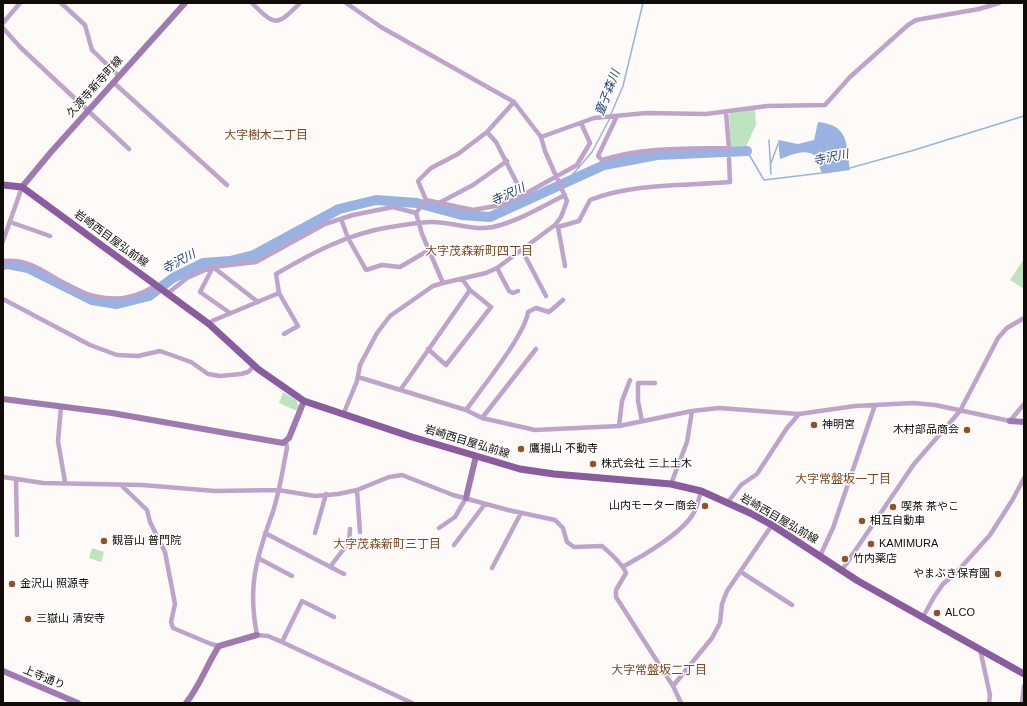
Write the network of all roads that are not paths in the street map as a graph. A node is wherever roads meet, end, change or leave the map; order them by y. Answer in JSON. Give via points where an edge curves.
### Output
{"nodes":[{"id":1,"x":20,"y":3,"type":"edge"},
{"id":2,"x":61,"y":3,"type":"edge"},
{"id":3,"x":185,"y":3,"type":"edge"},
{"id":4,"x":252,"y":3,"type":"edge"},
{"id":5,"x":300,"y":3,"type":"edge"},
{"id":6,"x":346,"y":3,"type":"edge"},
{"id":7,"x":999,"y":3,"type":"edge"},
{"id":8,"x":3,"y":23,"type":"edge"},
{"id":9,"x":3,"y":28,"type":"edge"},
{"id":10,"x":119,"y":76,"type":"junction"},
{"id":11,"x":113,"y":82,"type":"junction"},
{"id":12,"x":514,"y":102,"type":"junction"},
{"id":13,"x":87,"y":111,"type":"junction"},
{"id":14,"x":726,"y":112,"type":"junction"},
{"id":15,"x":616,"y":116,"type":"junction"},
{"id":16,"x":582,"y":123,"type":"junction"},
{"id":17,"x":487,"y":132,"type":"junction"},
{"id":18,"x":541,"y":137,"type":"junction"},
{"id":19,"x":129,"y":149,"type":"dead end"},
{"id":20,"x":729,"y":159,"type":"dead end"},
{"id":21,"x":506,"y":161,"type":"junction"},
{"id":22,"x":558,"y":179,"type":"junction"},
{"id":23,"x":3,"y":185,"type":"edge"},
{"id":24,"x":227,"y":185,"type":"dead end"},
{"id":25,"x":22,"y":187,"type":"junction"},
{"id":26,"x":564,"y":193,"type":"junction"},
{"id":27,"x":523,"y":195,"type":"junction"},
{"id":28,"x":425,"y":201,"type":"junction"},
{"id":29,"x":439,"y":203,"type":"junction"},
{"id":30,"x":417,"y":212,"type":"junction"},
{"id":31,"x":341,"y":219,"type":"junction"},
{"id":32,"x":10,"y":222,"type":"junction"},
{"id":33,"x":419,"y":224,"type":"junction"},
{"id":34,"x":556,"y":226,"type":"junction"},
{"id":35,"x":50,"y":236,"type":"dead end"},
{"id":36,"x":348,"y":238,"type":"junction"},
{"id":37,"x":3,"y":241,"type":"edge"},
{"id":38,"x":429,"y":250,"type":"junction"},
{"id":39,"x":522,"y":250,"type":"junction"},
{"id":40,"x":3,"y":260,"type":"edge"},
{"id":41,"x":566,"y":266,"type":"dead end"},
{"id":42,"x":214,"y":267,"type":"junction"},
{"id":43,"x":497,"y":268,"type":"junction"},
{"id":44,"x":462,"y":279,"type":"junction"},
{"id":45,"x":443,"y":283,"type":"junction"},
{"id":46,"x":157,"y":286,"type":"junction"},
{"id":47,"x":470,"y":290,"type":"junction"},
{"id":48,"x":518,"y":291,"type":"dead end"},
{"id":49,"x":166,"y":293,"type":"junction"},
{"id":50,"x":279,"y":293,"type":"junction"},
{"id":51,"x":546,"y":296,"type":"dead end"},
{"id":52,"x":3,"y":298,"type":"edge"},
{"id":53,"x":563,"y":300,"type":"dead end"},
{"id":54,"x":258,"y":302,"type":"junction"},
{"id":55,"x":230,"y":313,"type":"junction"},
{"id":56,"x":1024,"y":318,"type":"edge"},
{"id":57,"x":208,"y":324,"type":"junction"},
{"id":58,"x":284,"y":334,"type":"dead end"},
{"id":59,"x":428,"y":349,"type":"junction"},
{"id":60,"x":536,"y":349,"type":"dead end"},
{"id":61,"x":254,"y":366,"type":"junction"},
{"id":62,"x":358,"y":378,"type":"junction"},
{"id":63,"x":630,"y":380,"type":"dead end"},
{"id":64,"x":655,"y":383,"type":"dead end"},
{"id":65,"x":401,"y":389,"type":"junction"},
{"id":66,"x":3,"y":399,"type":"edge"},
{"id":67,"x":304,"y":401,"type":"junction"},
{"id":68,"x":1024,"y":404,"type":"edge"},
{"id":69,"x":875,"y":405,"type":"junction"},
{"id":70,"x":61,"y":407,"type":"junction"},
{"id":71,"x":466,"y":410,"type":"junction"},
{"id":72,"x":692,"y":411,"type":"junction"},
{"id":73,"x":960,"y":411,"type":"junction"},
{"id":74,"x":799,"y":414,"type":"junction"},
{"id":75,"x":343,"y":415,"type":"junction"},
{"id":76,"x":482,"y":418,"type":"junction"},
{"id":77,"x":1010,"y":420,"type":"junction"},
{"id":78,"x":642,"y":421,"type":"junction"},
{"id":79,"x":1024,"y":422,"type":"edge"},
{"id":80,"x":619,"y":426,"type":"junction"},
{"id":81,"x":286,"y":442,"type":"junction"},
{"id":82,"x":476,"y":456,"type":"junction"},
{"id":83,"x":3,"y":477,"type":"edge"},
{"id":84,"x":1024,"y":478,"type":"edge"},
{"id":85,"x":16,"y":479,"type":"junction"},
{"id":86,"x":65,"y":482,"type":"junction"},
{"id":87,"x":671,"y":484,"type":"junction"},
{"id":88,"x":121,"y":485,"type":"junction"},
{"id":89,"x":278,"y":490,"type":"junction"},
{"id":90,"x":357,"y":490,"type":"junction"},
{"id":91,"x":702,"y":491,"type":"junction"},
{"id":92,"x":326,"y":494,"type":"junction"},
{"id":93,"x":466,"y":498,"type":"junction"},
{"id":94,"x":728,"y":502,"type":"junction"},
{"id":95,"x":485,"y":504,"type":"junction"},
{"id":96,"x":520,"y":513,"type":"junction"},
{"id":97,"x":772,"y":525,"type":"junction"},
{"id":98,"x":439,"y":528,"type":"dead end"},
{"id":99,"x":350,"y":529,"type":"dead end"},
{"id":100,"x":360,"y":532,"type":"dead end"},
{"id":101,"x":265,"y":533,"type":"junction"},
{"id":102,"x":316,"y":534,"type":"dead end"},
{"id":103,"x":18,"y":535,"type":"dead end"},
{"id":104,"x":454,"y":545,"type":"dead end"},
{"id":105,"x":820,"y":556,"type":"junction"},
{"id":106,"x":258,"y":558,"type":"junction"},
{"id":107,"x":624,"y":566,"type":"junction"},
{"id":108,"x":330,"y":568,"type":"junction"},
{"id":109,"x":492,"y":568,"type":"dead end"},
{"id":110,"x":842,"y":570,"type":"junction"},
{"id":111,"x":741,"y":572,"type":"junction"},
{"id":112,"x":344,"y":574,"type":"dead end"},
{"id":113,"x":292,"y":576,"type":"dead end"},
{"id":114,"x":792,"y":605,"type":"dead end"},
{"id":115,"x":334,"y":617,"type":"dead end"},
{"id":116,"x":923,"y":617,"type":"junction"},
{"id":117,"x":257,"y":635,"type":"junction"},
{"id":118,"x":282,"y":642,"type":"junction"},
{"id":119,"x":219,"y":646,"type":"junction"},
{"id":120,"x":980,"y":649,"type":"junction"},
{"id":121,"x":3,"y":671,"type":"edge"},
{"id":122,"x":1024,"y":674,"type":"edge"},
{"id":123,"x":673,"y":686,"type":"junction"},
{"id":124,"x":1024,"y":686,"type":"edge"},
{"id":125,"x":78,"y":703,"type":"edge"},
{"id":126,"x":186,"y":703,"type":"edge"},
{"id":127,"x":412,"y":703,"type":"edge"},
{"id":128,"x":680,"y":703,"type":"edge"},
{"id":129,"x":989,"y":703,"type":"edge"},
{"id":130,"x":1022,"y":703,"type":"edge"}],
"edges":[{"from":1,"to":8,"type":"street"},
{"from":2,"to":10,"type":"street","via":[[85,25],[92,50]]},
{"from":3,"to":10,"type":"street","name":"久渡寺新寺町線"},
{"from":4,"to":5,"type":"street","via":[[269,20],[275,22]]},
{"from":6,"to":12,"type":"street","via":[[381,27]]},
{"from":7,"to":14,"type":"street","via":[[916,20],[850,77],[825,105],[767,106]]},
{"from":9,"to":13,"type":"street"},
{"from":10,"to":11,"type":"street","name":"久渡寺新寺町線"},
{"from":11,"to":13,"type":"street","name":"久渡寺新寺町線"},
{"from":11,"to":24,"type":"street"},
{"from":12,"to":17,"type":"street"},
{"from":12,"to":18,"type":"street"},
{"from":13,"to":19,"type":"street"},
{"from":13,"to":25,"type":"street","name":"久渡寺新寺町線"},
{"from":14,"to":15,"type":"street"},
{"from":14,"to":15,"type":"street","via":[[729,148],[654,150],[602,160],[598,156]]},
{"from":15,"to":16,"type":"street","via":[[594,118]]},
{"from":16,"to":18,"type":"street"},
{"from":16,"to":22,"type":"street","via":[[590,143],[577,165]]},
{"from":17,"to":21,"type":"street","via":[[496,142]]},
{"from":17,"to":28,"type":"street","via":[[458,154],[431,168],[418,181]]},
{"from":18,"to":22,"type":"street"},
{"from":20,"to":34,"type":"street","via":[[730,182],[608,193],[590,200],[579,221]]},
{"from":21,"to":27,"type":"street"},
{"from":21,"to":29,"type":"street","via":[[473,185]]},
{"from":22,"to":26,"type":"street"},
{"from":22,"to":27,"type":"street"},
{"from":23,"to":25,"type":"main road"},
{"from":25,"to":32,"type":"street"},
{"from":25,"to":46,"type":"main road","name":"岩崎西目屋弘前線"},
{"from":26,"to":33,"type":"street","via":[[531,212],[492,227],[475,228],[432,222]]},
{"from":26,"to":34,"type":"street","via":[[567,201]]},
{"from":27,"to":29,"type":"street","via":[[501,205],[472,210]]},
{"from":28,"to":29,"type":"street"},
{"from":28,"to":30,"type":"street"},
{"from":30,"to":31,"type":"street","via":[[393,207]]},
{"from":30,"to":33,"type":"street"},
{"from":31,"to":36,"type":"street"},
{"from":31,"to":42,"type":"street","via":[[325,224],[256,262]]},
{"from":32,"to":35,"type":"street"},
{"from":32,"to":37,"type":"street"},
{"from":33,"to":36,"type":"street","via":[[389,227]]},
{"from":33,"to":38,"type":"street"},
{"from":34,"to":39,"type":"street"},
{"from":34,"to":41,"type":"street"},
{"from":36,"to":38,"type":"street","via":[[366,270],[382,265],[400,267]]},
{"from":36,"to":50,"type":"street","via":[[320,249],[276,274]]},
{"from":38,"to":45,"type":"street"},
{"from":39,"to":43,"type":"street"},
{"from":39,"to":51,"type":"street"},
{"from":40,"to":46,"type":"street","via":[[33,264],[78,291],[109,299],[132,297]]},
{"from":42,"to":49,"type":"street","via":[[187,278]]},
{"from":42,"to":54,"type":"street"},
{"from":42,"to":55,"type":"street","via":[[200,292]]},
{"from":43,"to":44,"type":"street"},
{"from":43,"to":48,"type":"street","via":[[509,291]]},
{"from":44,"to":45,"type":"street"},
{"from":44,"to":47,"type":"street"},
{"from":45,"to":62,"type":"street","via":[[434,286],[390,316],[377,333],[360,365]]},
{"from":46,"to":49,"type":"main road","name":"岩崎西目屋弘前線"},
{"from":47,"to":59,"type":"street"},
{"from":47,"to":59,"type":"street","via":[[491,307],[446,365]]},
{"from":49,"to":57,"type":"main road","name":"岩崎西目屋弘前線"},
{"from":50,"to":54,"type":"street"},
{"from":50,"to":58,"type":"street","via":[[298,326]]},
{"from":52,"to":61,"type":"street","via":[[90,345],[117,355],[138,356],[160,351],[191,362],[208,374],[220,376],[248,372]]},
{"from":53,"to":71,"type":"street","via":[[549,312],[536,308],[528,312],[527,322],[519,336]]},
{"from":54,"to":55,"type":"street"},
{"from":55,"to":57,"type":"street"},
{"from":56,"to":73,"type":"street","via":[[1007,328],[998,338]]},
{"from":57,"to":61,"type":"main road","name":"岩崎西目屋弘前線"},
{"from":59,"to":65,"type":"street"},
{"from":60,"to":76,"type":"street"},
{"from":61,"to":67,"type":"main road","name":"岩崎西目屋弘前線"},
{"from":62,"to":65,"type":"street"},
{"from":62,"to":75,"type":"street"},
{"from":63,"to":80,"type":"street","via":[[622,401]]},
{"from":64,"to":78,"type":"street","via":[[638,383]]},
{"from":65,"to":71,"type":"street"},
{"from":66,"to":70,"type":"street"},
{"from":67,"to":75,"type":"main road","name":"岩崎西目屋弘前線"},
{"from":67,"to":81,"type":"street"},
{"from":68,"to":77,"type":"street"},
{"from":69,"to":73,"type":"street","via":[[912,403]]},
{"from":69,"to":74,"type":"street"},
{"from":69,"to":105,"type":"street","via":[[833,528]]},
{"from":70,"to":81,"type":"street"},
{"from":70,"to":86,"type":"street","via":[[58,441]]},
{"from":71,"to":76,"type":"street"},
{"from":72,"to":74,"type":"street","via":[[720,408]]},
{"from":72,"to":78,"type":"street"},
{"from":72,"to":87,"type":"street","via":[[687,442]]},
{"from":73,"to":77,"type":"street"},
{"from":73,"to":110,"type":"street","via":[[914,464]]},
{"from":74,"to":94,"type":"street","via":[[757,474],[741,485]]},
{"from":75,"to":82,"type":"main road","name":"岩崎西目屋弘前線"},
{"from":76,"to":80,"type":"street","via":[[535,430]]},
{"from":77,"to":79,"type":"street"},
{"from":78,"to":80,"type":"street"},
{"from":81,"to":89,"type":"street"},
{"from":82,"to":87,"type":"main road","name":"岩崎西目屋弘前線","via":[[520,469],[554,474]]},
{"from":82,"to":93,"type":"street"},
{"from":83,"to":85,"type":"street"},
{"from":84,"to":116,"type":"street","via":[[990,535],[943,584]]},
{"from":85,"to":86,"type":"street","via":[[43,483]]},
{"from":85,"to":103,"type":"street"},
{"from":86,"to":88,"type":"street"},
{"from":87,"to":91,"type":"main road","name":"岩崎西目屋弘前線"},
{"from":88,"to":89,"type":"street","via":[[215,492]]},
{"from":88,"to":119,"type":"street","via":[[146,510],[165,552],[175,604],[171,622],[173,628]]},
{"from":89,"to":92,"type":"street","via":[[315,496]]},
{"from":89,"to":101,"type":"street"},
{"from":90,"to":92,"type":"street"},
{"from":90,"to":93,"type":"street","via":[[402,475]]},
{"from":90,"to":100,"type":"street"},
{"from":91,"to":94,"type":"main road","name":"岩崎西目屋弘前線"},
{"from":91,"to":107,"type":"street","via":[[693,514],[682,526],[656,547]]},
{"from":92,"to":102,"type":"street"},
{"from":93,"to":95,"type":"street"},
{"from":93,"to":98,"type":"street","via":[[455,517]]},
{"from":94,"to":97,"type":"main road","name":"岩崎西目屋弘前線"},
{"from":95,"to":96,"type":"street"},
{"from":95,"to":104,"type":"street"},
{"from":96,"to":107,"type":"street","via":[[555,520],[563,528],[567,542],[572,546],[602,546]]},
{"from":96,"to":109,"type":"street"},
{"from":97,"to":105,"type":"main road","name":"岩崎西目屋弘前線"},
{"from":97,"to":111,"type":"street"},
{"from":99,"to":108,"type":"street","via":[[349,542]]},
{"from":101,"to":106,"type":"street"},
{"from":101,"to":108,"type":"street"},
{"from":105,"to":110,"type":"main road","name":"岩崎西目屋弘前線"},
{"from":106,"to":113,"type":"street"},
{"from":106,"to":117,"type":"street","via":[[252,593]]},
{"from":107,"to":123,"type":"street","via":[[626,573],[616,590],[616,597]]},
{"from":108,"to":112,"type":"street"},
{"from":110,"to":116,"type":"main road","name":"岩崎西目屋弘前線"},
{"from":111,"to":114,"type":"street"},
{"from":111,"to":123,"type":"street","via":[[726,591],[720,623],[715,633]]},
{"from":115,"to":118,"type":"street","via":[[302,601]]},
{"from":116,"to":120,"type":"main road","name":"岩崎西目屋弘前線"},
{"from":117,"to":118,"type":"street","via":[[268,636]]},
{"from":117,"to":119,"type":"street"},
{"from":118,"to":127,"type":"street"},
{"from":119,"to":126,"type":"street"},
{"from":120,"to":122,"type":"main road","name":"岩崎西目屋弘前線"},
{"from":120,"to":129,"type":"street","via":[[990,695]]},
{"from":121,"to":125,"type":"street","name":"上寺通り"},
{"from":123,"to":128,"type":"street"},
{"from":124,"to":130,"type":"street"}]}
